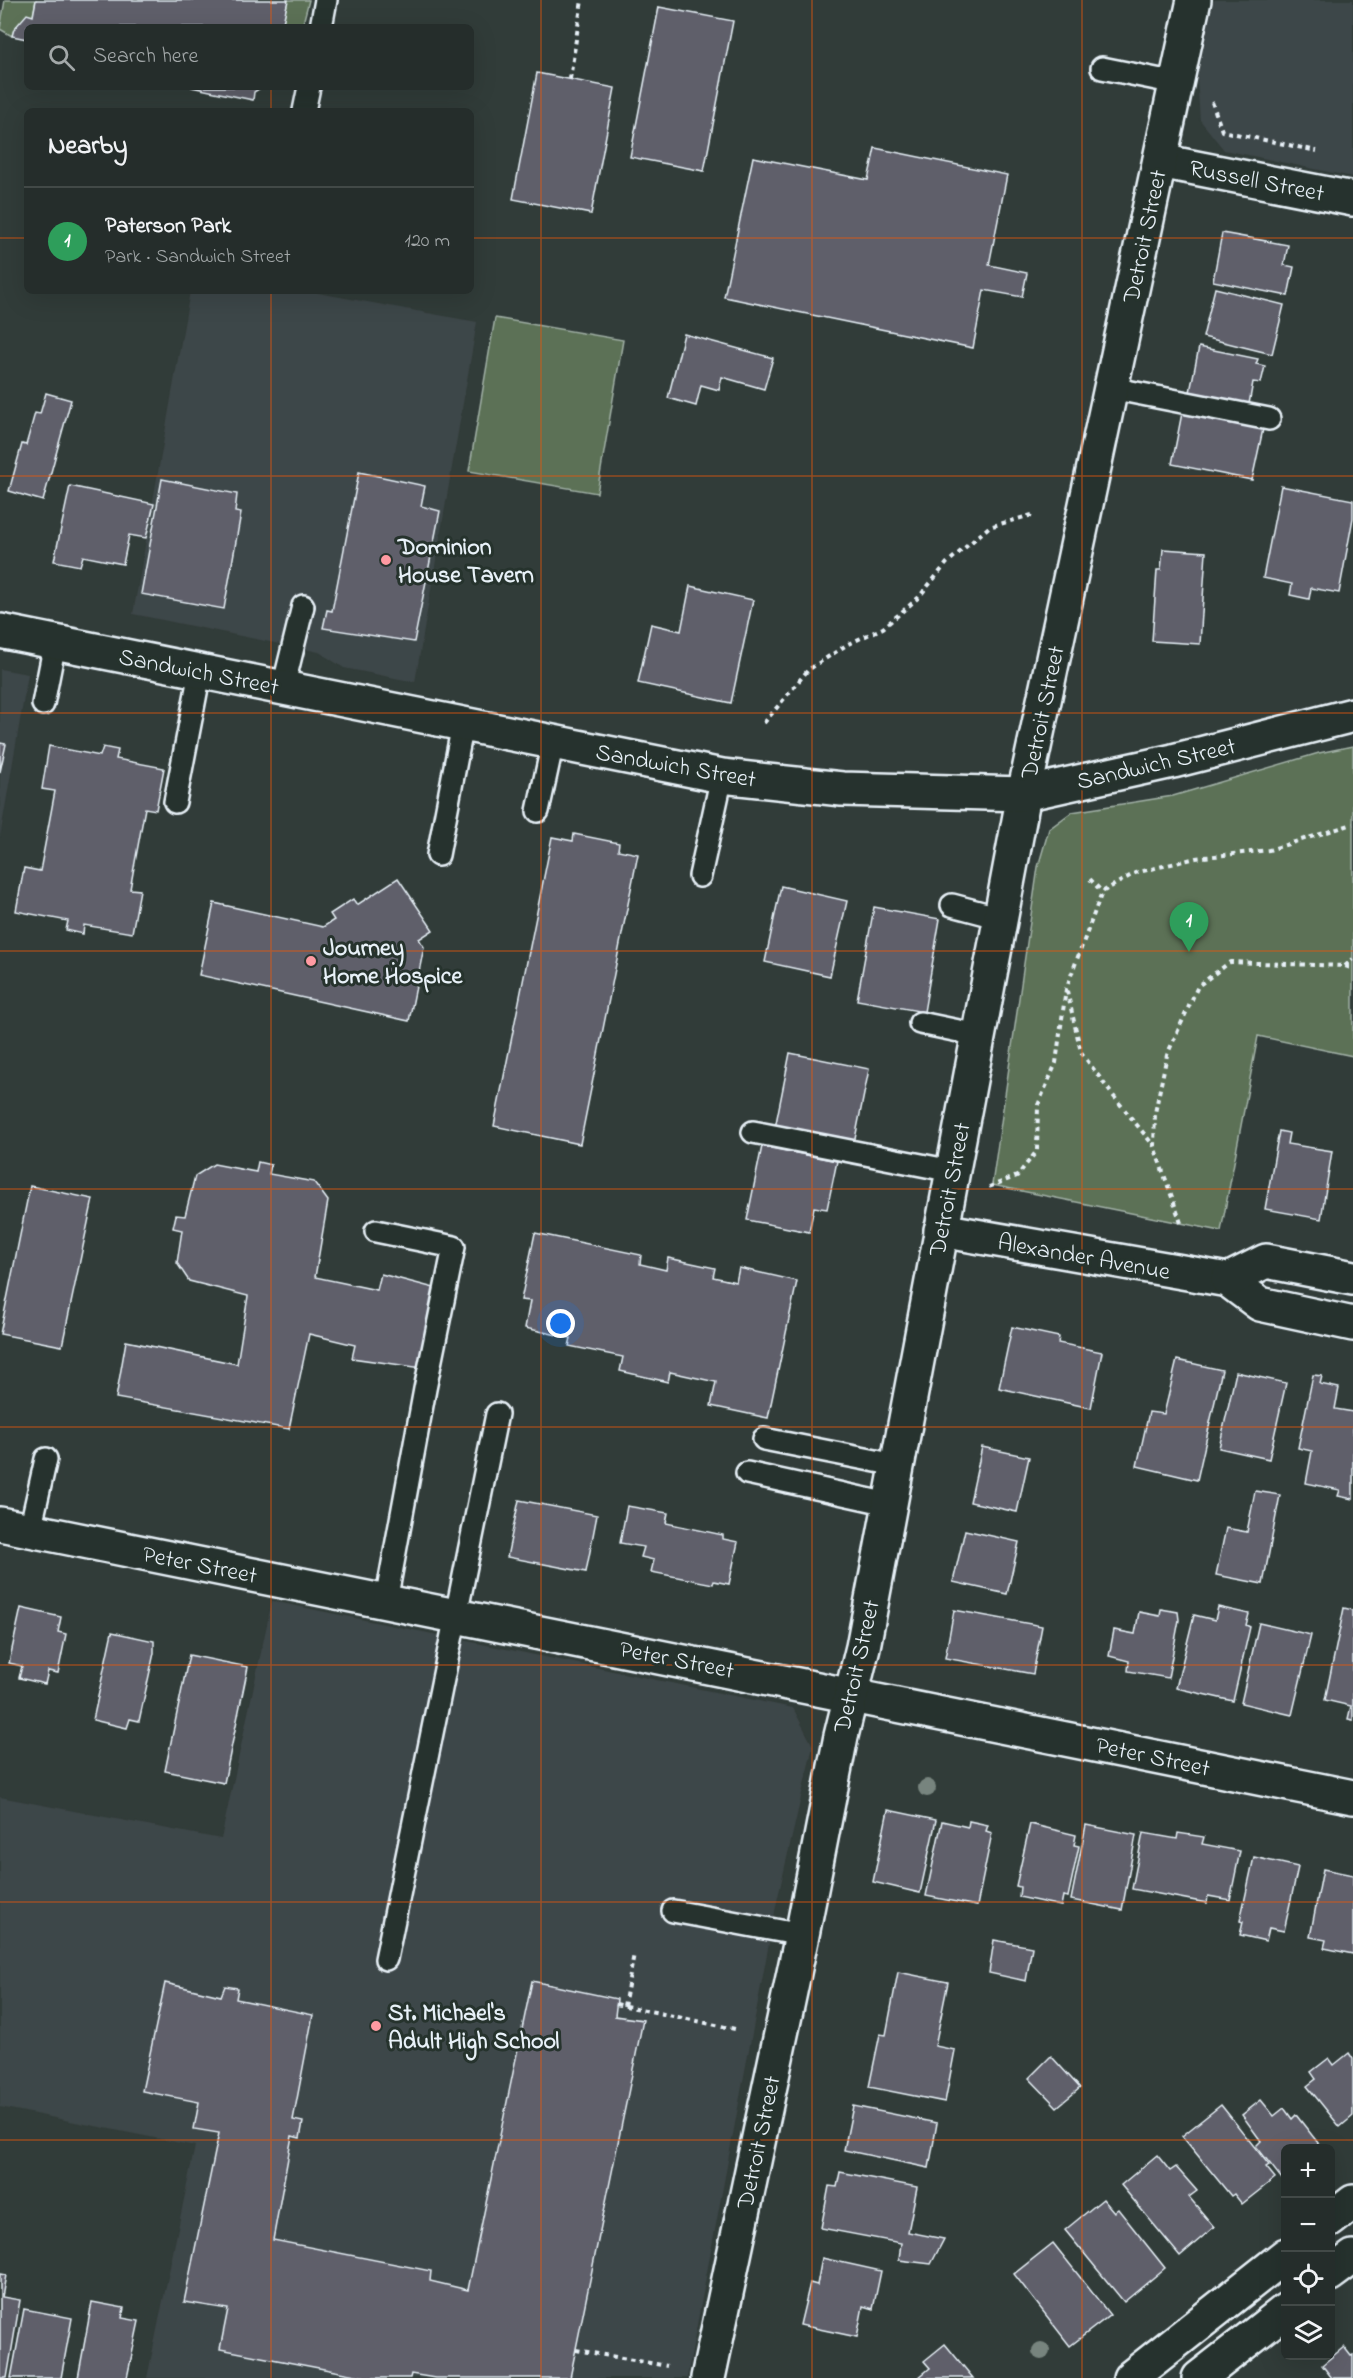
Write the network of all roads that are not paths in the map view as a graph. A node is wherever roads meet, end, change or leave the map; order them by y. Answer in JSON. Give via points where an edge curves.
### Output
{"nodes":[{"id":1,"x":326,"y":0,"type":"edge"},
{"id":2,"x":1194,"y":0,"type":"edge"},
{"id":3,"x":322,"y":24,"type":"edge"},
{"id":4,"x":1102,"y":68,"type":"dead end"},
{"id":5,"x":1176,"y":83,"type":"junction"},
{"id":6,"x":308,"y":90,"type":"edge"},
{"id":7,"x":305,"y":108,"type":"edge"},
{"id":8,"x":1160,"y":161,"type":"junction"},
{"id":9,"x":1353,"y":199,"type":"edge"},
{"id":10,"x":1111,"y":388,"type":"junction"},
{"id":11,"x":1269,"y":419,"type":"dead end"},
{"id":12,"x":303,"y":606,"type":"dead end"},
{"id":13,"x":0,"y":631,"type":"edge"},
{"id":14,"x":55,"y":643,"type":"junction"},
{"id":15,"x":200,"y":672,"type":"junction"},
{"id":16,"x":283,"y":688,"type":"junction"},
{"id":17,"x":43,"y":704,"type":"dead end"},
{"id":18,"x":1353,"y":715,"type":"edge"},
{"id":19,"x":463,"y":724,"type":"junction"},
{"id":20,"x":553,"y":742,"type":"junction"},
{"id":21,"x":722,"y":776,"type":"junction"},
{"id":22,"x":1024,"y":794,"type":"junction"},
{"id":23,"x":175,"y":802,"type":"dead end"},
{"id":24,"x":538,"y":811,"type":"dead end"},
{"id":25,"x":438,"y":855,"type":"dead end"},
{"id":26,"x":700,"y":876,"type":"dead end"},
{"id":27,"x":952,"y":905,"type":"dead end"},
{"id":28,"x":1001,"y":918,"type":"junction"},
{"id":29,"x":920,"y":1023,"type":"dead end"},
{"id":30,"x":978,"y":1035,"type":"junction"},
{"id":31,"x":753,"y":1131,"type":"dead end"},
{"id":32,"x":952,"y":1171,"type":"junction"},
{"id":33,"x":941,"y":1230,"type":"junction"},
{"id":34,"x":376,"y":1231,"type":"dead end"},
{"id":35,"x":1353,"y":1278,"type":"edge"},
{"id":36,"x":1228,"y":1280,"type":"junction"},
{"id":37,"x":1353,"y":1324,"type":"edge"},
{"id":38,"x":497,"y":1414,"type":"dead end"},
{"id":39,"x":764,"y":1439,"type":"dead end"},
{"id":40,"x":46,"y":1459,"type":"dead end"},
{"id":41,"x":896,"y":1465,"type":"junction"},
{"id":42,"x":747,"y":1473,"type":"dead end"},
{"id":43,"x":889,"y":1504,"type":"junction"},
{"id":44,"x":15,"y":1527,"type":"edge"},
{"id":45,"x":386,"y":1601,"type":"junction"},
{"id":46,"x":458,"y":1616,"type":"junction"},
{"id":47,"x":852,"y":1695,"type":"junction"},
{"id":48,"x":1353,"y":1797,"type":"edge"},
{"id":49,"x":673,"y":1911,"type":"dead end"},
{"id":50,"x":802,"y":1935,"type":"junction"},
{"id":51,"x":386,"y":1959,"type":"dead end"},
{"id":52,"x":1353,"y":2202,"type":"edge"},
{"id":53,"x":1335,"y":2216,"type":"edge"},
{"id":54,"x":1281,"y":2259,"type":"edge"},
{"id":55,"x":1281,"y":2314,"type":"edge"},
{"id":56,"x":708,"y":2378,"type":"edge"},
{"id":57,"x":1130,"y":2378,"type":"edge"},
{"id":58,"x":1199,"y":2378,"type":"edge"}],
"edges":[{"from":1,"to":3,"type":"lane"},
{"from":2,"to":5,"type":"street","name":"Detroit Street"},
{"from":4,"to":5,"type":"lane"},
{"from":5,"to":8,"type":"street","name":"Detroit Street"},
{"from":6,"to":7,"type":"lane"},
{"from":8,"to":9,"type":"street","name":"Russell Street"},
{"from":8,"to":10,"type":"street","name":"Detroit Street"},
{"from":10,"to":11,"type":"lane"},
{"from":10,"to":22,"type":"street","name":"Detroit Street"},
{"from":12,"to":16,"type":"lane"},
{"from":13,"to":14,"type":"street","name":"Sandwich Street"},
{"from":14,"to":15,"type":"street","name":"Sandwich Street"},
{"from":14,"to":17,"type":"lane"},
{"from":15,"to":16,"type":"street","name":"Sandwich Street"},
{"from":15,"to":23,"type":"lane"},
{"from":16,"to":19,"type":"street","name":"Sandwich Street"},
{"from":18,"to":22,"type":"street","name":"Sandwich Street"},
{"from":19,"to":20,"type":"street","name":"Sandwich Street"},
{"from":19,"to":25,"type":"lane"},
{"from":20,"to":21,"type":"street","name":"Sandwich Street"},
{"from":20,"to":24,"type":"lane"},
{"from":21,"to":22,"type":"street","name":"Sandwich Street","via":[[842,789]]},
{"from":21,"to":26,"type":"lane"},
{"from":22,"to":28,"type":"street","name":"Detroit Street"},
{"from":27,"to":28,"type":"lane"},
{"from":28,"to":30,"type":"street","name":"Detroit Street"},
{"from":29,"to":30,"type":"lane"},
{"from":30,"to":32,"type":"street","name":"Detroit Street"},
{"from":31,"to":32,"type":"lane"},
{"from":32,"to":33,"type":"street","name":"Detroit Street"},
{"from":33,"to":36,"type":"street","name":"Alexander Avenue"},
{"from":33,"to":41,"type":"street","name":"Detroit Street"},
{"from":34,"to":45,"type":"lane","via":[[454,1247]]},
{"from":35,"to":36,"type":"street","via":[[1266,1261]]},
{"from":36,"to":37,"type":"street","name":"Alexander Avenue","via":[[1260,1304]]},
{"from":38,"to":46,"type":"lane"},
{"from":39,"to":41,"type":"lane"},
{"from":40,"to":44,"type":"lane"},
{"from":41,"to":43,"type":"street","name":"Detroit Street"},
{"from":42,"to":43,"type":"lane"},
{"from":43,"to":47,"type":"street","name":"Detroit Street"},
{"from":44,"to":45,"type":"street","name":"Peter Street"},
{"from":45,"to":46,"type":"street","name":"Peter Street"},
{"from":46,"to":47,"type":"street","name":"Peter Street"},
{"from":46,"to":51,"type":"lane"},
{"from":47,"to":48,"type":"street","name":"Peter Street"},
{"from":47,"to":50,"type":"street","name":"Detroit Street"},
{"from":49,"to":50,"type":"lane"},
{"from":50,"to":56,"type":"street","name":"Detroit Street"},
{"from":52,"to":53,"type":"street"},
{"from":54,"to":57,"type":"street"},
{"from":55,"to":58,"type":"street"}]}
